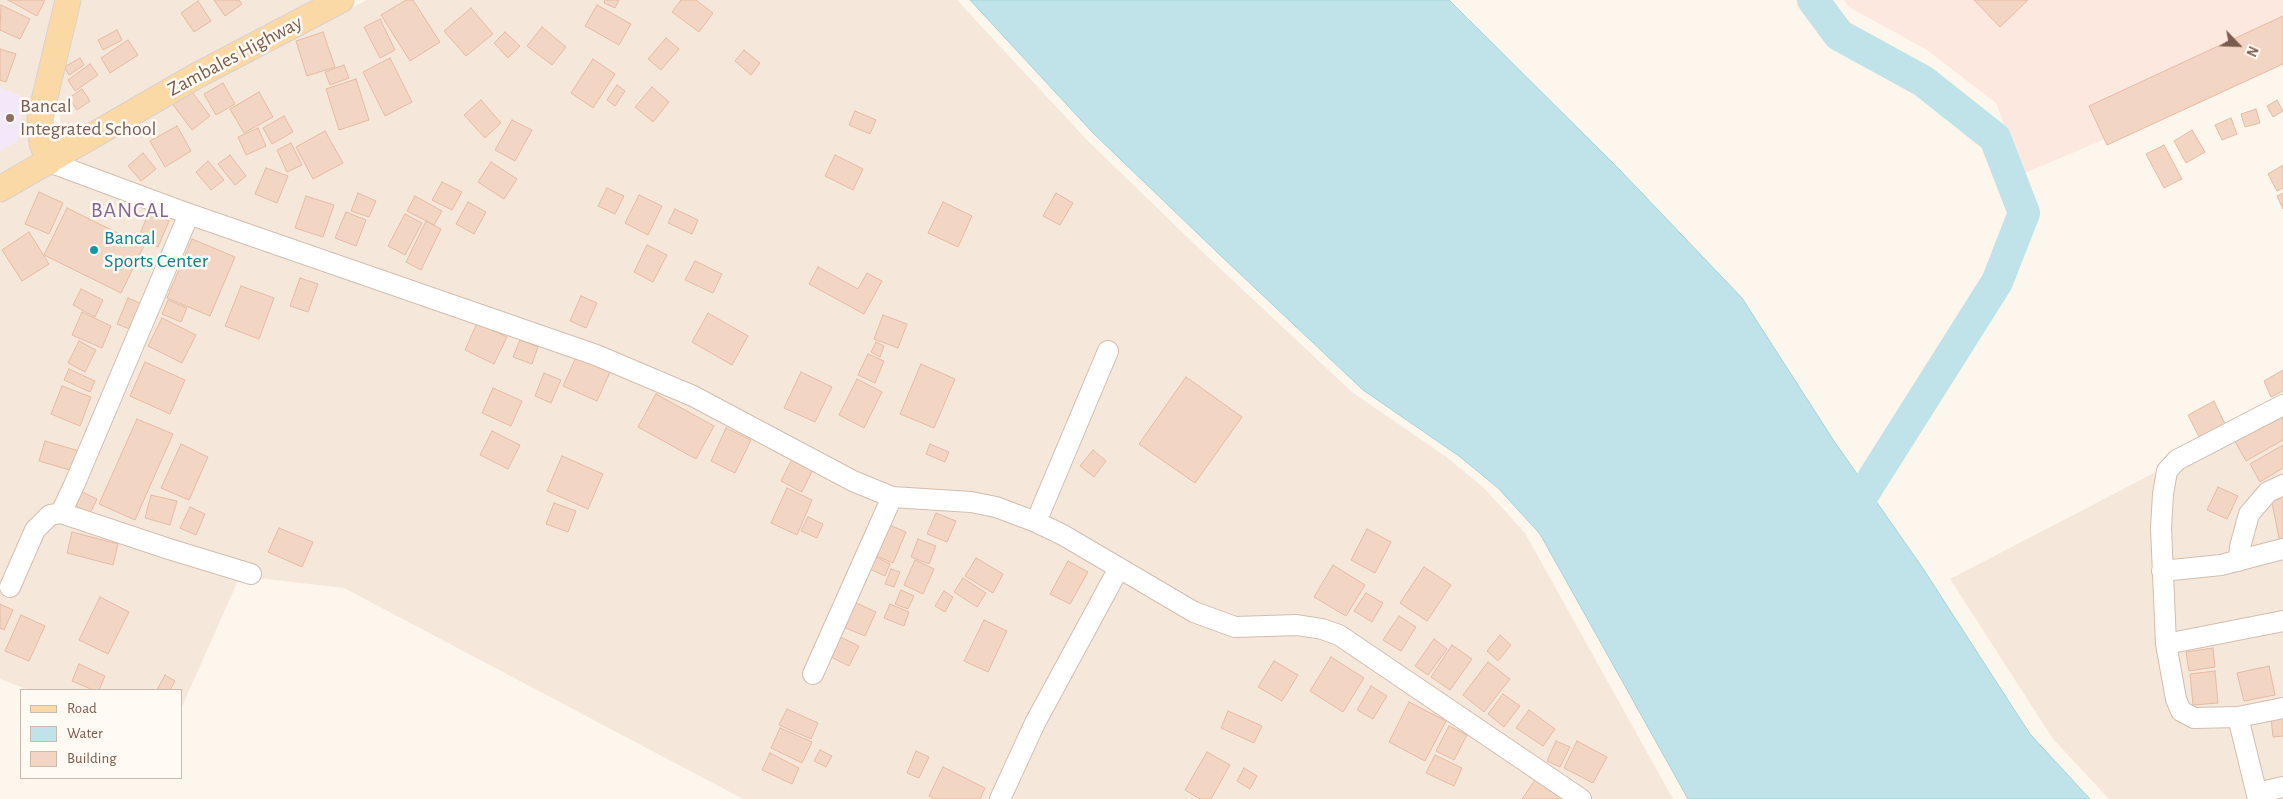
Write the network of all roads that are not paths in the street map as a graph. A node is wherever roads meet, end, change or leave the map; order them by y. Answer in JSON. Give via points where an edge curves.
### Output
{"nodes":[{"id":1,"x":68,"y":0,"type":"edge"},
{"id":2,"x":341,"y":0,"type":"edge"},
{"id":3,"x":49,"y":162,"type":"junction"},
{"id":4,"x":0,"y":189,"type":"edge"},
{"id":5,"x":189,"y":214,"type":"junction"},
{"id":6,"x":1108,"y":351,"type":"dead end"},
{"id":7,"x":2283,"y":405,"type":"edge"},
{"id":8,"x":2283,"y":485,"type":"edge"},
{"id":9,"x":892,"y":497,"type":"junction"},
{"id":10,"x":61,"y":513,"type":"junction"},
{"id":11,"x":1036,"y":522,"type":"junction"},
{"id":12,"x":2283,"y":549,"type":"edge"},
{"id":13,"x":2239,"y":561,"type":"junction"},
{"id":14,"x":1120,"y":568,"type":"junction"},
{"id":15,"x":2162,"y":571,"type":"junction"},
{"id":16,"x":251,"y":574,"type":"dead end"},
{"id":17,"x":10,"y":587,"type":"dead end"},
{"id":18,"x":2283,"y":621,"type":"edge"},
{"id":19,"x":2166,"y":644,"type":"junction"},
{"id":20,"x":813,"y":674,"type":"dead end"},
{"id":21,"x":2283,"y":708,"type":"edge"},
{"id":22,"x":2238,"y":717,"type":"junction"},
{"id":23,"x":2283,"y":787,"type":"edge"},
{"id":24,"x":2258,"y":796,"type":"edge"},
{"id":25,"x":1000,"y":799,"type":"edge"},
{"id":26,"x":1582,"y":799,"type":"edge"}],
"edges":[{"from":1,"to":3,"type":"main road","via":[[40,118],[42,143]]},
{"from":2,"to":3,"type":"main road","name":"Zambales Highway","via":[[179,85]]},
{"from":3,"to":4,"type":"main road","name":"Zambales Highway"},
{"from":3,"to":5,"type":"street"},
{"from":5,"to":9,"type":"street","via":[[596,355],[693,396],[853,481]]},
{"from":5,"to":10,"type":"street"},
{"from":6,"to":11,"type":"street"},
{"from":7,"to":15,"type":"street","via":[[2177,460],[2168,471],[2163,494]]},
{"from":8,"to":13,"type":"street","via":[[2268,492],[2249,514]]},
{"from":9,"to":11,"type":"street","via":[[971,502],[996,507]]},
{"from":9,"to":20,"type":"street"},
{"from":10,"to":16,"type":"street"},
{"from":10,"to":17,"type":"street","via":[[50,515],[35,530]]},
{"from":11,"to":14,"type":"street"},
{"from":12,"to":13,"type":"street"},
{"from":13,"to":15,"type":"street"},
{"from":14,"to":25,"type":"street","via":[[1040,714]]},
{"from":14,"to":26,"type":"street","via":[[1194,612],[1236,627],[1297,625],[1339,635]]},
{"from":15,"to":19,"type":"street"},
{"from":18,"to":19,"type":"street"},
{"from":19,"to":22,"type":"street","via":[[2181,711],[2199,719]]},
{"from":21,"to":22,"type":"street"},
{"from":22,"to":24,"type":"street"},
{"from":23,"to":24,"type":"street"}]}
